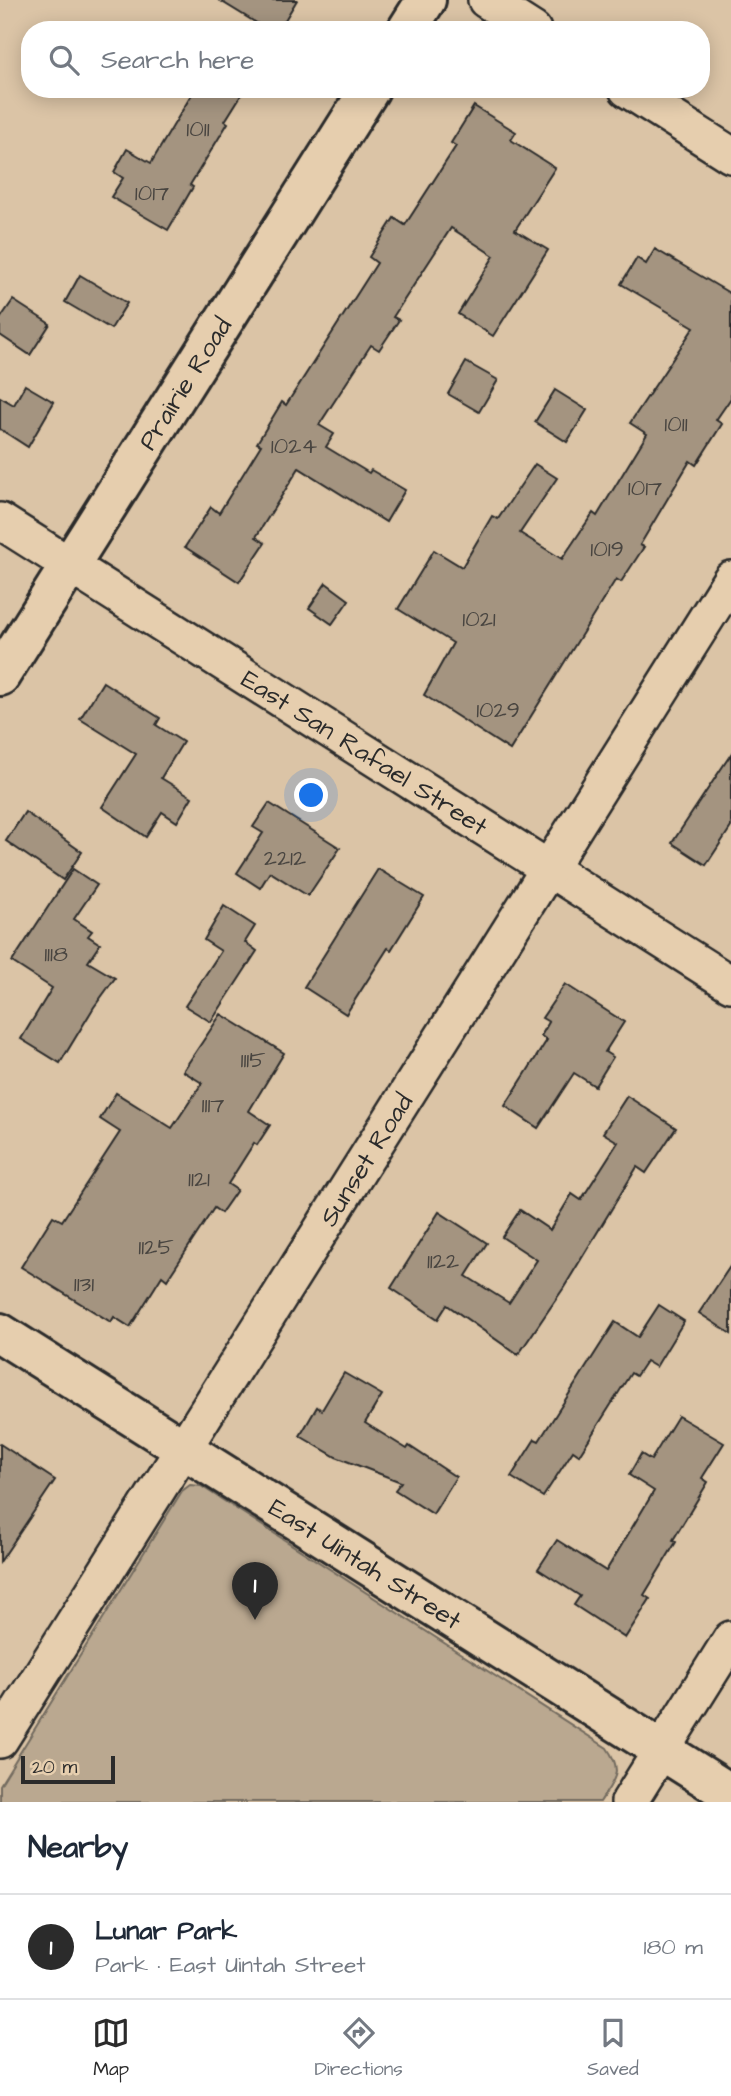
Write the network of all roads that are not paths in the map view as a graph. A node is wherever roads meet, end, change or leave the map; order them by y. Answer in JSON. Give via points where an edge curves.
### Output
{"nodes":[{"id":1,"x":426,"y":0,"type":"edge"},
{"id":2,"x":486,"y":0,"type":"edge"},
{"id":3,"x":413,"y":21,"type":"edge"},
{"id":4,"x":519,"y":21,"type":"edge"},
{"id":5,"x":364,"y":98,"type":"edge"},
{"id":6,"x":641,"y":98,"type":"edge"},
{"id":7,"x":731,"y":155,"type":"edge"},
{"id":8,"x":0,"y":521,"type":"edge"},
{"id":9,"x":70,"y":566,"type":"junction"},
{"id":10,"x":731,"y":579,"type":"edge"},
{"id":11,"x":0,"y":676,"type":"edge"},
{"id":12,"x":548,"y":869,"type":"junction"},
{"id":13,"x":731,"y":984,"type":"edge"},
{"id":14,"x":0,"y":1333,"type":"edge"},
{"id":15,"x":182,"y":1449,"type":"junction"},
{"id":16,"x":731,"y":1639,"type":"edge"},
{"id":17,"x":0,"y":1740,"type":"edge"},
{"id":18,"x":661,"y":1751,"type":"junction"},
{"id":19,"x":731,"y":1794,"type":"edge"},
{"id":20,"x":629,"y":1802,"type":"edge"}],
"edges":[{"from":1,"to":3,"type":"main road"},
{"from":2,"to":4,"type":"street"},
{"from":5,"to":9,"type":"main road","name":"Prairie Road"},
{"from":6,"to":7,"type":"street"},
{"from":8,"to":9,"type":"street","name":"East San Rafael Street"},
{"from":9,"to":11,"type":"main road","name":"Prairie Road"},
{"from":9,"to":12,"type":"street","name":"East San Rafael Street"},
{"from":10,"to":12,"type":"street","name":"Sunset Road"},
{"from":12,"to":13,"type":"street","name":"East San Rafael Street"},
{"from":12,"to":15,"type":"street","name":"Sunset Road"},
{"from":14,"to":15,"type":"main road","name":"East Uintah Street"},
{"from":15,"to":17,"type":"street","name":"Sunset Road"},
{"from":15,"to":18,"type":"main road","name":"East Uintah Street"},
{"from":16,"to":18,"type":"street"},
{"from":18,"to":19,"type":"main road","name":"East Uintah Street"},
{"from":18,"to":20,"type":"street"}]}
